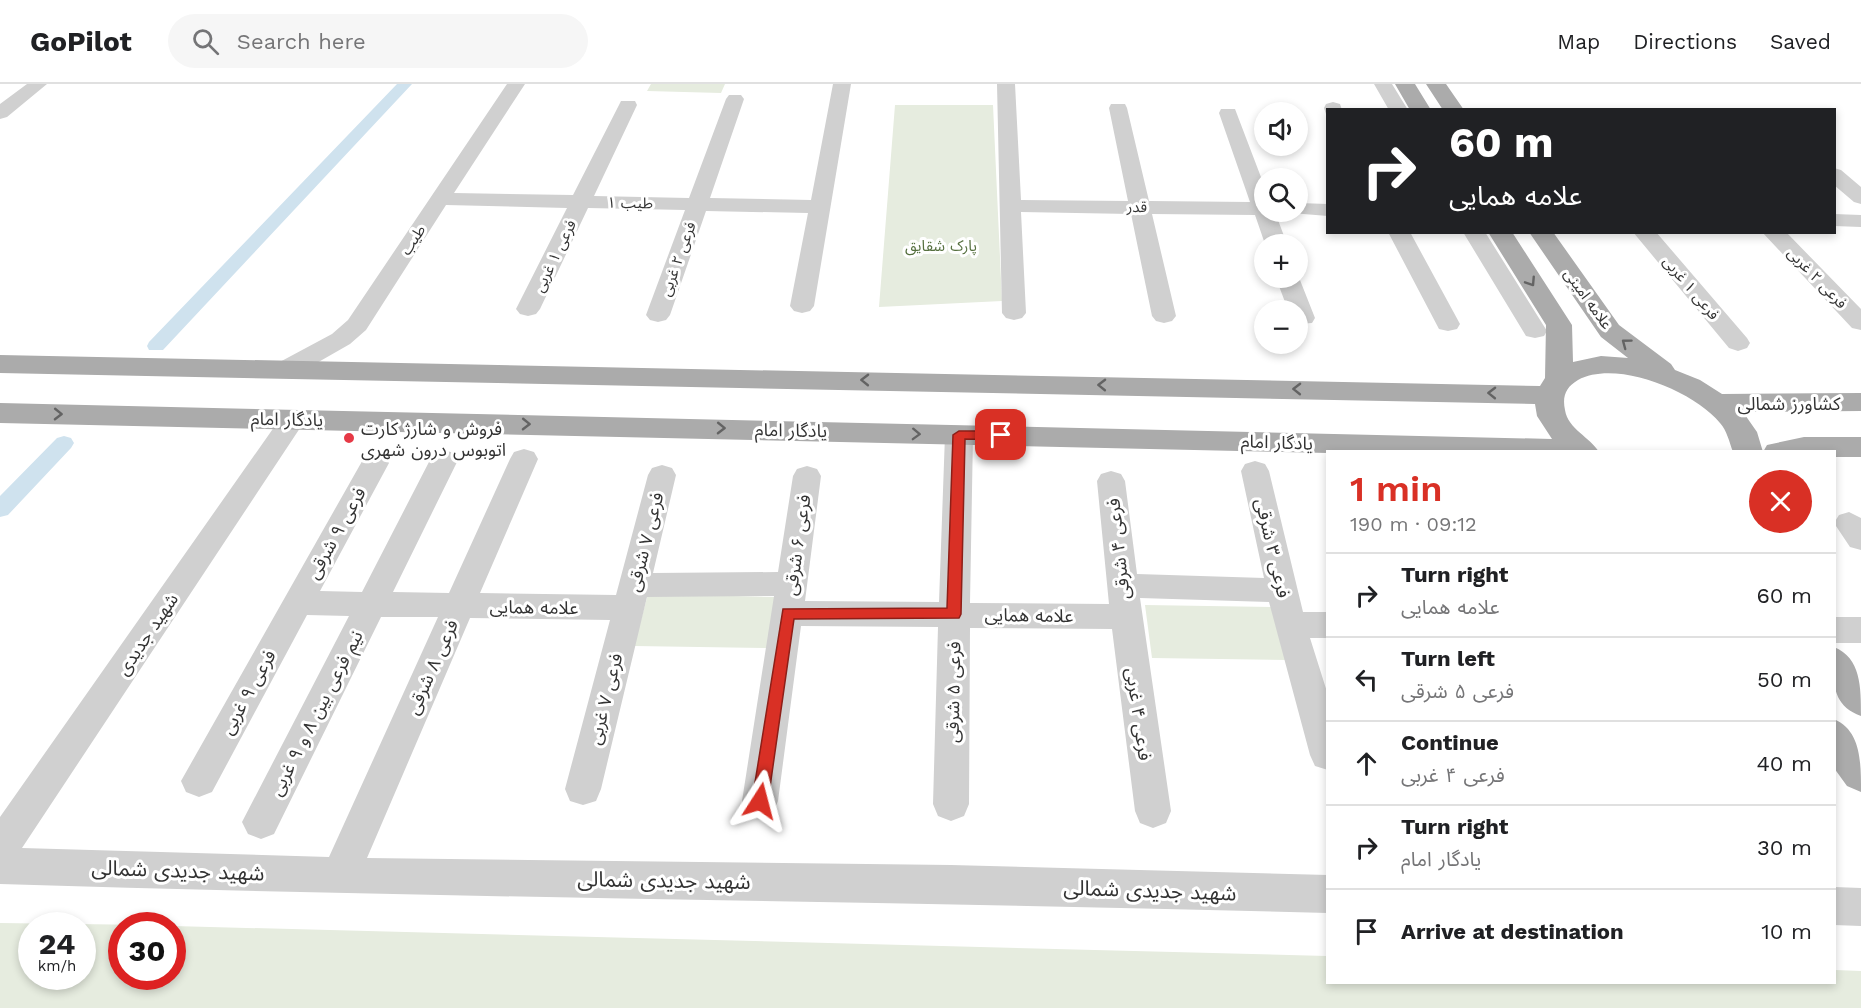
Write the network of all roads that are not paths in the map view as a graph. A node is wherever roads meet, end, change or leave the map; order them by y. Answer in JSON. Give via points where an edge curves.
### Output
{"nodes":[{"id":1,"x":38,"y":84,"type":"edge"},
{"id":2,"x":516,"y":84,"type":"edge"},
{"id":3,"x":1383,"y":84,"type":"edge"},
{"id":4,"x":1405,"y":84,"type":"edge"},
{"id":5,"x":1436,"y":84,"type":"edge"},
{"id":6,"x":1006,"y":85,"type":"edge"},
{"id":7,"x":841,"y":91,"type":"edge"},
{"id":8,"x":735,"y":99,"type":"dead end"},
{"id":9,"x":628,"y":105,"type":"dead end"},
{"id":10,"x":1118,"y":108,"type":"dead end"},
{"id":11,"x":1398,"y":108,"type":"edge"},
{"id":12,"x":1420,"y":108,"type":"edge"},
{"id":13,"x":1453,"y":108,"type":"edge"},
{"id":14,"x":0,"y":113,"type":"edge"},
{"id":15,"x":1228,"y":113,"type":"dead end"},
{"id":16,"x":1836,"y":176,"type":"edge"},
{"id":17,"x":1254,"y":182,"type":"edge"},
{"id":18,"x":1861,"y":198,"type":"edge"},
{"id":19,"x":441,"y":199,"type":"junction"},
{"id":20,"x":581,"y":202,"type":"junction"},
{"id":21,"x":698,"y":204,"type":"junction"},
{"id":22,"x":1010,"y":206,"type":"junction"},
{"id":23,"x":819,"y":207,"type":"junction"},
{"id":24,"x":1140,"y":207,"type":"junction"},
{"id":25,"x":1254,"y":209,"type":"edge"},
{"id":26,"x":1308,"y":209,"type":"edge"},
{"id":27,"x":1326,"y":210,"type":"edge"},
{"id":28,"x":1836,"y":220,"type":"edge"},
{"id":29,"x":1861,"y":221,"type":"edge"},
{"id":30,"x":1400,"y":234,"type":"edge"},
{"id":31,"x":1475,"y":234,"type":"edge"},
{"id":32,"x":1501,"y":234,"type":"edge"},
{"id":33,"x":1542,"y":234,"type":"edge"},
{"id":34,"x":1646,"y":234,"type":"edge"},
{"id":35,"x":1775,"y":234,"type":"edge"},
{"id":36,"x":802,"y":306,"type":"dead end"},
{"id":37,"x":528,"y":309,"type":"dead end"},
{"id":38,"x":1014,"y":313,"type":"dead end"},
{"id":39,"x":658,"y":315,"type":"dead end"},
{"id":40,"x":1164,"y":316,"type":"dead end"},
{"id":41,"x":1861,"y":323,"type":"edge"},
{"id":42,"x":1448,"y":324,"type":"dead end"},
{"id":43,"x":357,"y":325,"type":"junction"},
{"id":44,"x":1535,"y":331,"type":"dead end"},
{"id":45,"x":1738,"y":343,"type":"dead end"},
{"id":46,"x":0,"y":364,"type":"edge"},
{"id":47,"x":285,"y":369,"type":"junction"},
{"id":48,"x":377,"y":371,"type":"junction"},
{"id":49,"x":651,"y":376,"type":"junction"},
{"id":50,"x":1672,"y":379,"type":"junction"},
{"id":51,"x":1555,"y":386,"type":"junction"},
{"id":52,"x":1861,"y":402,"type":"edge"},
{"id":53,"x":1718,"y":403,"type":"junction"},
{"id":54,"x":0,"y":413,"type":"edge"},
{"id":55,"x":294,"y":419,"type":"junction"},
{"id":56,"x":640,"y":426,"type":"junction"},
{"id":57,"x":959,"y":435,"type":"junction"},
{"id":58,"x":1861,"y":447,"type":"edge"},
{"id":59,"x":1545,"y":450,"type":"edge"},
{"id":60,"x":1583,"y":450,"type":"edge"},
{"id":61,"x":1748,"y":450,"type":"edge"},
{"id":62,"x":1788,"y":450,"type":"edge"},
{"id":63,"x":524,"y":459,"type":"dead end"},
{"id":64,"x":444,"y":460,"type":"dead end"},
{"id":65,"x":375,"y":463,"type":"dead end"},
{"id":66,"x":1255,"y":471,"type":"dead end"},
{"id":67,"x":662,"y":475,"type":"dead end"},
{"id":68,"x":807,"y":476,"type":"dead end"},
{"id":69,"x":1111,"y":481,"type":"dead end"},
{"id":70,"x":1283,"y":590,"type":"junction"},
{"id":71,"x":631,"y":596,"type":"junction"},
{"id":72,"x":789,"y":598,"type":"junction"},
{"id":73,"x":1124,"y":601,"type":"junction"},
{"id":74,"x":297,"y":603,"type":"junction"},
{"id":75,"x":371,"y":604,"type":"junction"},
{"id":76,"x":459,"y":606,"type":"junction"},
{"id":77,"x":954,"y":614,"type":"junction"},
{"id":78,"x":1290,"y":625,"type":"junction"},
{"id":79,"x":1326,"y":625,"type":"edge"},
{"id":80,"x":1836,"y":630,"type":"edge"},
{"id":81,"x":1861,"y":630,"type":"edge"},
{"id":82,"x":1836,"y":665,"type":"edge"},
{"id":83,"x":1861,"y":700,"type":"edge"},
{"id":84,"x":1836,"y":738,"type":"edge"},
{"id":85,"x":1326,"y":748,"type":"edge"},
{"id":86,"x":1861,"y":774,"type":"edge"},
{"id":87,"x":199,"y":781,"type":"dead end"},
{"id":88,"x":583,"y":789,"type":"dead end"},
{"id":89,"x":760,"y":801,"type":"dead end"},
{"id":90,"x":951,"y":804,"type":"dead end"},
{"id":91,"x":1153,"y":811,"type":"dead end"},
{"id":92,"x":261,"y":822,"type":"dead end"},
{"id":93,"x":0,"y":849,"type":"edge"},
{"id":94,"x":0,"y":866,"type":"edge"},
{"id":95,"x":340,"y":876,"type":"junction"},
{"id":96,"x":1326,"y":894,"type":"edge"},
{"id":97,"x":1836,"y":906,"type":"edge"},
{"id":98,"x":1861,"y":907,"type":"edge"}],
"edges":[{"from":1,"to":14,"type":"street"},
{"from":2,"to":19,"type":"street","name":"طیب"},
{"from":3,"to":11,"type":"street"},
{"from":4,"to":12,"type":"main road"},
{"from":5,"to":13,"type":"main road"},
{"from":6,"to":22,"type":"street"},
{"from":7,"to":23,"type":"street"},
{"from":8,"to":21,"type":"street","name":"فرعی ۲ غربی"},
{"from":9,"to":20,"type":"street","name":"فرعی ۱ غربی"},
{"from":10,"to":24,"type":"street"},
{"from":15,"to":17,"type":"street"},
{"from":16,"to":18,"type":"street"},
{"from":19,"to":20,"type":"street","name":"طیب ۱"},
{"from":19,"to":43,"type":"street","name":"طیب"},
{"from":20,"to":21,"type":"street","name":"طیب ۱"},
{"from":20,"to":37,"type":"street","name":"فرعی ۱ غربی"},
{"from":21,"to":23,"type":"street","name":"طیب ۱"},
{"from":21,"to":39,"type":"street","name":"فرعی ۲ غربی"},
{"from":22,"to":24,"type":"street","name":"قدر"},
{"from":22,"to":38,"type":"street"},
{"from":23,"to":36,"type":"street"},
{"from":24,"to":25,"type":"street","name":"قدر"},
{"from":24,"to":40,"type":"street"},
{"from":26,"to":27,"type":"street"},
{"from":28,"to":29,"type":"street"},
{"from":30,"to":42,"type":"street"},
{"from":31,"to":44,"type":"street"},
{"from":32,"to":51,"type":"main road","one_way":true,"via":[[1559,325]]},
{"from":50,"to":33,"type":"main road","name":"علامه امینی","one_way":true,"via":[[1610,331]]},
{"from":34,"to":45,"type":"street","name":"فرعی ۱ غربی"},
{"from":35,"to":41,"type":"street","name":"فرعی ۲ غربی"},
{"from":43,"to":47,"type":"street","name":"طیب","via":[[342,339]]},
{"from":43,"to":48,"type":"street","via":[[345,350],[354,362]]},
{"from":46,"to":47,"type":"main road"},
{"from":47,"to":48,"type":"main road"},
{"from":48,"to":49,"type":"main road"},
{"from":51,"to":49,"type":"main road","one_way":true},
{"from":49,"to":56,"type":"main road","via":[[666,388],[666,408],[656,419]]},
{"from":50,"to":51,"type":"main road","via":[[1630,367],[1601,365],[1576,369]]},
{"from":50,"to":53,"type":"main road"},
{"from":51,"to":60,"type":"main road","via":[[1550,410],[1561,430]]},
{"from":52,"to":53,"type":"main road","name":"کشاورز شمالی"},
{"from":53,"to":61,"type":"main road","via":[[1735,420]]},
{"from":54,"to":55,"type":"main road","name":"یادگار امام","one_way":true},
{"from":55,"to":56,"type":"main road","name":"یادگار امام","one_way":true},
{"from":55,"to":93,"type":"street","name":"شهید جدیدی"},
{"from":56,"to":57,"type":"main road","name":"یادگار امام","one_way":true},
{"from":57,"to":59,"type":"main road","name":"یادگار امام"},
{"from":57,"to":77,"type":"street","name":"فرعی ۵ شرقی"},
{"from":58,"to":62,"type":"main road"},
{"from":63,"to":76,"type":"street","name":"فرعی ۸ شرقی"},
{"from":64,"to":75,"type":"street","name":"نیم فرعی بین ۸ و ۹ غربی"},
{"from":65,"to":74,"type":"street","name":"فرعی ۹ شرقی"},
{"from":66,"to":70,"type":"street","name":"فرعی ۳ شرقی"},
{"from":67,"to":71,"type":"street","name":"فرعی ۷ شرقی"},
{"from":68,"to":72,"type":"street","name":"فرعی ۶ شرقی"},
{"from":69,"to":73,"type":"street","name":"فرعی ۴ شرقی"},
{"from":70,"to":73,"type":"street","name":"علامه همایی"},
{"from":70,"to":78,"type":"street","name":"فرعی ۳ شرقی"},
{"from":71,"to":72,"type":"street","name":"علامه همایی"},
{"from":71,"to":76,"type":"street","name":"علامه همایی"},
{"from":71,"to":88,"type":"street","name":"فرعی ۷ غربی"},
{"from":72,"to":77,"type":"street","name":"علامه همایی"},
{"from":72,"to":89,"type":"street","name":"فرعی ۶ شرقی"},
{"from":73,"to":77,"type":"street","name":"علامه همایی"},
{"from":73,"to":91,"type":"street","name":"فرعی ۴ غربی"},
{"from":74,"to":75,"type":"street","name":"علامه همایی"},
{"from":74,"to":87,"type":"street","name":"فرعی ۹ غربی"},
{"from":75,"to":76,"type":"street","name":"علامه همایی"},
{"from":75,"to":92,"type":"street","name":"نیم فرعی بین ۸ و ۹ غربی"},
{"from":76,"to":95,"type":"street","name":"فرعی ۸ شرقی"},
{"from":77,"to":90,"type":"street","name":"فرعی ۵ شرقی"},
{"from":78,"to":79,"type":"street"},
{"from":78,"to":85,"type":"street","name":"فرعی ۳ شرقی"},
{"from":80,"to":81,"type":"street"},
{"from":82,"to":83,"type":"main road"},
{"from":84,"to":86,"type":"main road"},
{"from":94,"to":95,"type":"street","name":"شهید جدیدی شمالی"},
{"from":95,"to":96,"type":"street","name":"شهید جدیدی شمالی","via":[[951,884]]},
{"from":97,"to":98,"type":"street"}]}
